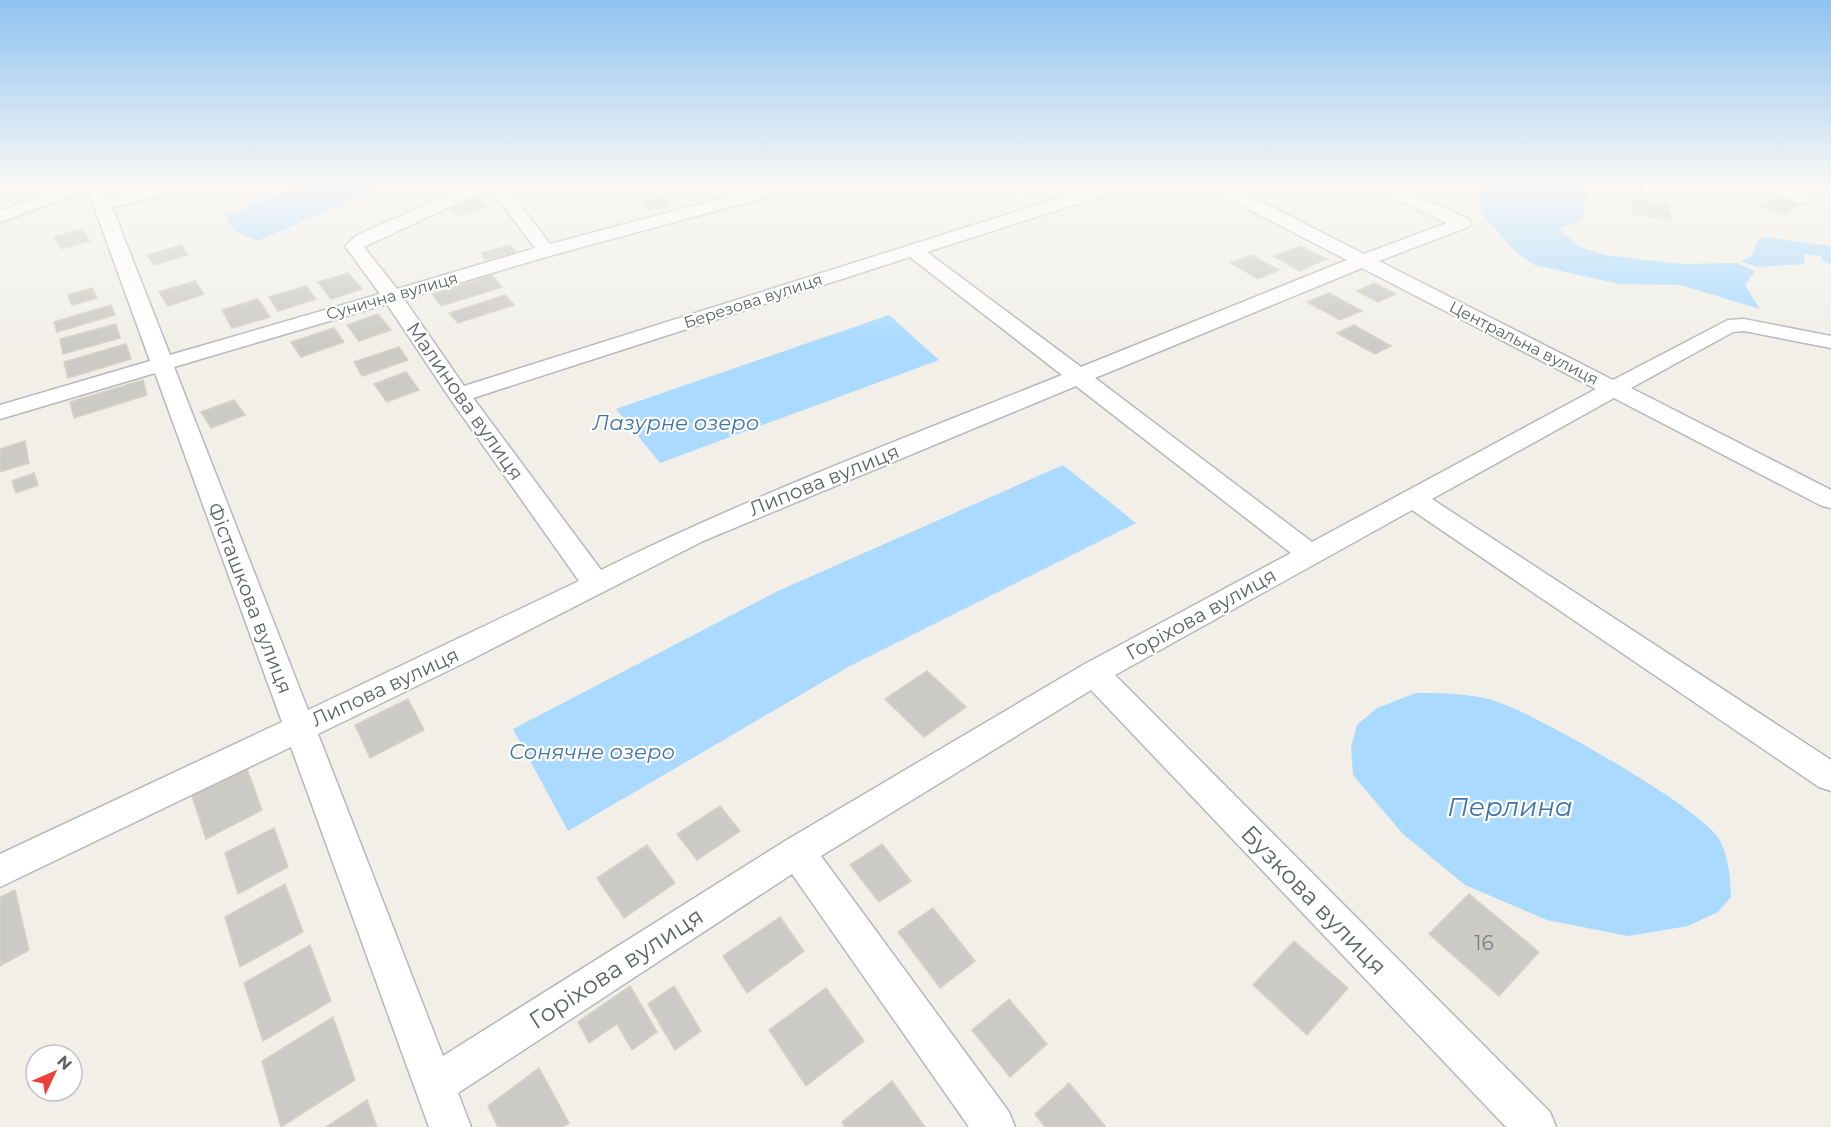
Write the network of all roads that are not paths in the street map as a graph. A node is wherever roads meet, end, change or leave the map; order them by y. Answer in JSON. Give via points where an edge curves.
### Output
{"nodes":[{"id":1,"x":115,"y":239,"type":"edge"},
{"id":2,"x":364,"y":239,"type":"edge"},
{"id":3,"x":537,"y":239,"type":"edge"},
{"id":4,"x":592,"y":239,"type":"edge"},
{"id":5,"x":949,"y":239,"type":"edge"},
{"id":6,"x":1319,"y":239,"type":"edge"},
{"id":7,"x":1421,"y":239,"type":"edge"},
{"id":8,"x":913,"y":250,"type":"junction"},
{"id":9,"x":546,"y":251,"type":"junction"},
{"id":10,"x":1362,"y":261,"type":"junction"},
{"id":11,"x":392,"y":296,"type":"junction"},
{"id":12,"x":1831,"y":342,"type":"edge"},
{"id":13,"x":162,"y":363,"type":"junction"},
{"id":14,"x":1077,"y":378,"type":"junction"},
{"id":15,"x":1611,"y":388,"type":"junction"},
{"id":16,"x":459,"y":395,"type":"junction"},
{"id":17,"x":0,"y":412,"type":"edge"},
{"id":18,"x":1412,"y":498,"type":"junction"},
{"id":19,"x":1831,"y":500,"type":"edge"},
{"id":20,"x":1310,"y":554,"type":"junction"},
{"id":21,"x":596,"y":584,"type":"junction"},
{"id":22,"x":1094,"y":673,"type":"junction"},
{"id":23,"x":299,"y":728,"type":"junction"},
{"id":24,"x":1826,"y":765,"type":"edge"},
{"id":25,"x":797,"y":852,"type":"junction"},
{"id":26,"x":0,"y":871,"type":"edge"},
{"id":27,"x":434,"y":1085,"type":"junction"},
{"id":28,"x":450,"y":1127,"type":"edge"},
{"id":29,"x":994,"y":1127,"type":"edge"},
{"id":30,"x":1535,"y":1127,"type":"edge"}],
"edges":[{"from":1,"to":13,"type":"street","name":"Фісташкова вулиця"},
{"from":2,"to":11,"type":"street","name":"Малинова вулиця","via":[[354,246]]},
{"from":3,"to":9,"type":"street"},
{"from":4,"to":9,"type":"street","name":"Сунична вулиця"},
{"from":5,"to":8,"type":"street","name":"Березова вулиця"},
{"from":6,"to":10,"type":"street","name":"Центральна вулиця"},
{"from":7,"to":10,"type":"street","name":"Липова вулиця"},
{"from":8,"to":14,"type":"street"},
{"from":8,"to":16,"type":"street","name":"Березова вулиця"},
{"from":9,"to":11,"type":"street","name":"Сунична вулиця"},
{"from":10,"to":14,"type":"street","name":"Липова вулиця"},
{"from":10,"to":15,"type":"street","name":"Центральна вулиця"},
{"from":11,"to":13,"type":"street","name":"Сунична вулиця"},
{"from":11,"to":16,"type":"street","name":"Малинова вулиця"},
{"from":12,"to":15,"type":"street","name":"Горіхова вулиця","via":[[1744,325],[1728,326]]},
{"from":13,"to":17,"type":"street","name":"Сунична вулиця"},
{"from":13,"to":23,"type":"street","name":"Фісташкова вулиця"},
{"from":14,"to":20,"type":"street"},
{"from":14,"to":21,"type":"street","name":"Липова вулиця","via":[[777,499]]},
{"from":15,"to":18,"type":"street","name":"Горіхова вулиця"},
{"from":15,"to":19,"type":"street","name":"Центральна вулиця"},
{"from":16,"to":21,"type":"street","name":"Малинова вулиця"},
{"from":18,"to":20,"type":"street","name":"Горіхова вулиця"},
{"from":18,"to":24,"type":"street"},
{"from":20,"to":22,"type":"street","name":"Горіхова вулиця"},
{"from":21,"to":23,"type":"street","name":"Липова вулиця"},
{"from":22,"to":25,"type":"street","name":"Горіхова вулиця"},
{"from":22,"to":30,"type":"street","name":"Бузкова вулиця"},
{"from":23,"to":26,"type":"street","name":"Липова вулиця"},
{"from":23,"to":27,"type":"street","name":"Фісташкова вулиця"},
{"from":25,"to":27,"type":"street","name":"Горіхова вулиця"},
{"from":25,"to":29,"type":"street"},
{"from":27,"to":28,"type":"street","name":"Фісташкова вулиця"}]}
